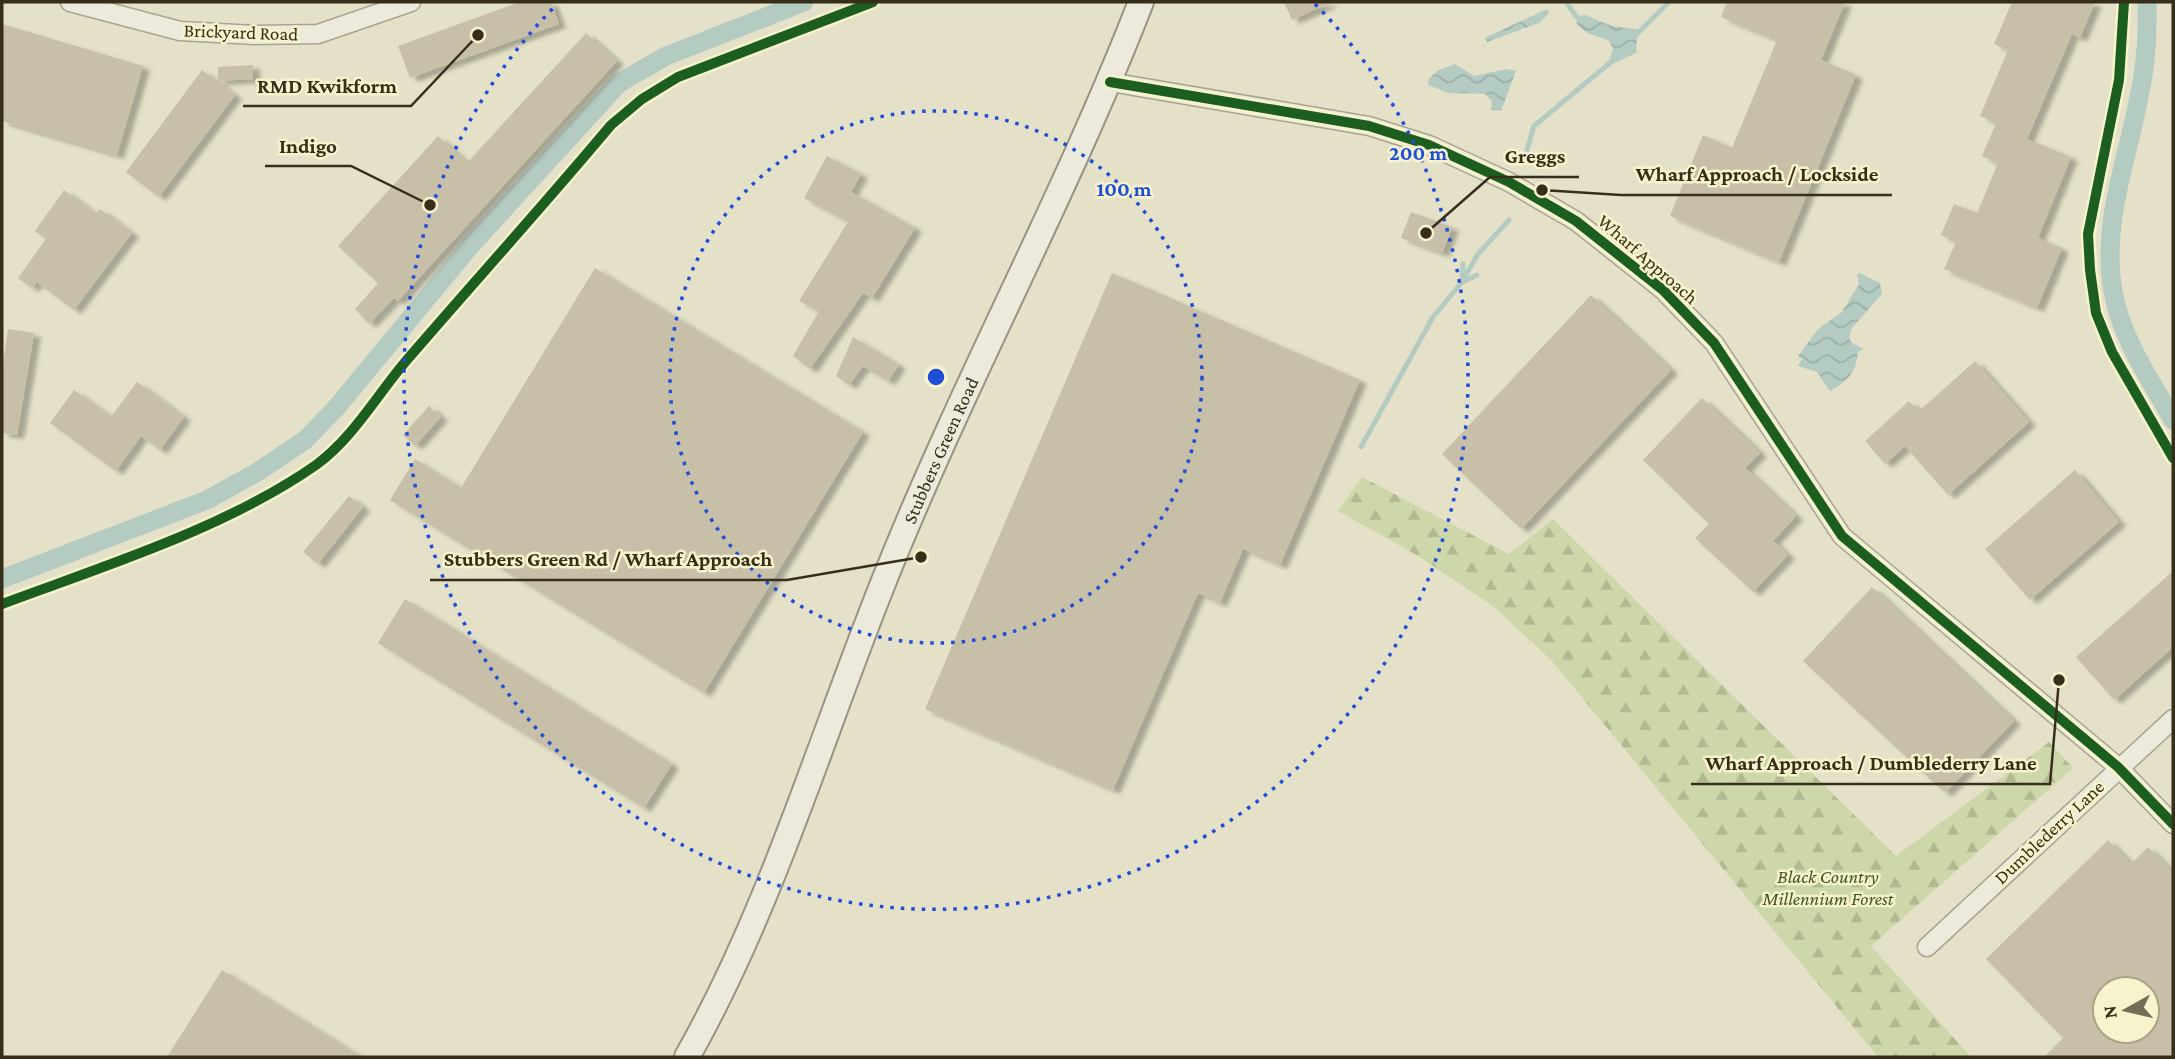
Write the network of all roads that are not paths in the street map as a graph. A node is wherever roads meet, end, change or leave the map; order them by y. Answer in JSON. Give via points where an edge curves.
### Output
{"nodes":[{"id":1,"x":70,"y":2,"type":"edge"},
{"id":2,"x":411,"y":2,"type":"edge"},
{"id":3,"x":1141,"y":2,"type":"edge"},
{"id":4,"x":1110,"y":82,"type":"junction"},
{"id":5,"x":2173,"y":719,"type":"edge"},
{"id":6,"x":2119,"y":767,"type":"junction"},
{"id":7,"x":2173,"y":824,"type":"edge"},
{"id":8,"x":1927,"y":947,"type":"dead end"},
{"id":9,"x":687,"y":1057,"type":"edge"}],
"edges":[{"from":1,"to":2,"type":"street","name":"Brickyard Road","via":[[180,31],[244,35],[318,34]]},
{"from":3,"to":4,"type":"street","name":"Stubbers Green Road"},
{"from":4,"to":6,"type":"street","name":"Wharf Approach","via":[[1369,126],[1429,145],[1576,220],[1663,290],[1714,343],[1842,536]]},
{"from":4,"to":9,"type":"street","name":"Stubbers Green Road","via":[[985,346],[891,561],[762,903]]},
{"from":5,"to":6,"type":"street","name":"Dumblederry Lane"},
{"from":6,"to":7,"type":"street","name":"Wharf Approach"},
{"from":6,"to":8,"type":"street","name":"Dumblederry Lane"}]}
